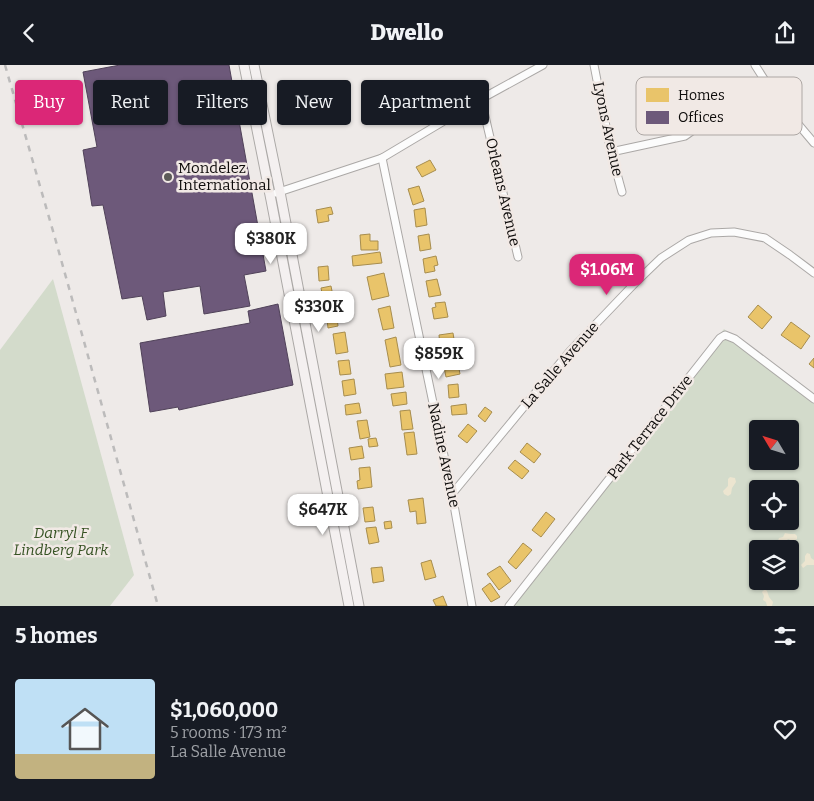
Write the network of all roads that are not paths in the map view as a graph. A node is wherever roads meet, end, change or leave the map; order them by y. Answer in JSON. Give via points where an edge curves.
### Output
{"nodes":[{"id":1,"x":244,"y":65,"type":"edge"},
{"id":2,"x":254,"y":65,"type":"edge"},
{"id":3,"x":543,"y":65,"type":"edge"},
{"id":4,"x":594,"y":65,"type":"edge"},
{"id":5,"x":755,"y":65,"type":"edge"},
{"id":6,"x":763,"y":77,"type":"edge"},
{"id":7,"x":489,"y":95,"type":"edge"},
{"id":8,"x":437,"y":125,"type":"edge"},
{"id":9,"x":487,"y":125,"type":"edge"},
{"id":10,"x":802,"y":129,"type":"edge"},
{"id":11,"x":686,"y":135,"type":"edge"},
{"id":12,"x":814,"y":143,"type":"edge"},
{"id":13,"x":611,"y":152,"type":"junction"},
{"id":14,"x":382,"y":158,"type":"junction"},
{"id":15,"x":280,"y":192,"type":"junction"},
{"id":16,"x":622,"y":192,"type":"dead end"},
{"id":17,"x":270,"y":195,"type":"junction"},
{"id":18,"x":518,"y":257,"type":"dead end"},
{"id":19,"x":814,"y":273,"type":"edge"},
{"id":20,"x":814,"y":399,"type":"edge"},
{"id":21,"x":330,"y":457,"type":"junction"},
{"id":22,"x":320,"y":461,"type":"junction"},
{"id":23,"x":452,"y":494,"type":"junction"},
{"id":24,"x":349,"y":606,"type":"edge"},
{"id":25,"x":359,"y":606,"type":"edge"},
{"id":26,"x":472,"y":606,"type":"edge"},
{"id":27,"x":509,"y":606,"type":"edge"}],
"edges":[{"from":1,"to":17,"type":"street"},
{"from":2,"to":15,"type":"street"},
{"from":3,"to":7,"type":"street"},
{"from":4,"to":13,"type":"street","name":"Lyons Avenue"},
{"from":5,"to":6,"type":"street"},
{"from":8,"to":14,"type":"street"},
{"from":9,"to":18,"type":"street","name":"Orleans Avenue"},
{"from":10,"to":12,"type":"street"},
{"from":11,"to":13,"type":"street"},
{"from":13,"to":16,"type":"street","name":"Lyons Avenue"},
{"from":14,"to":15,"type":"street"},
{"from":14,"to":23,"type":"street","name":"Nadine Avenue"},
{"from":15,"to":17,"type":"street"},
{"from":15,"to":21,"type":"street"},
{"from":17,"to":22,"type":"street"},
{"from":19,"to":23,"type":"street","name":"La Salle Avenue","via":[[765,238],[734,232],[711,233],[689,240],[661,258],[570,351]]},
{"from":20,"to":27,"type":"street","name":"Park Terrace Drive","via":[[735,339],[725,335],[720,338]]},
{"from":21,"to":22,"type":"street"},
{"from":21,"to":25,"type":"street"},
{"from":22,"to":24,"type":"street"},
{"from":23,"to":26,"type":"street","name":"Nadine Avenue"}]}
